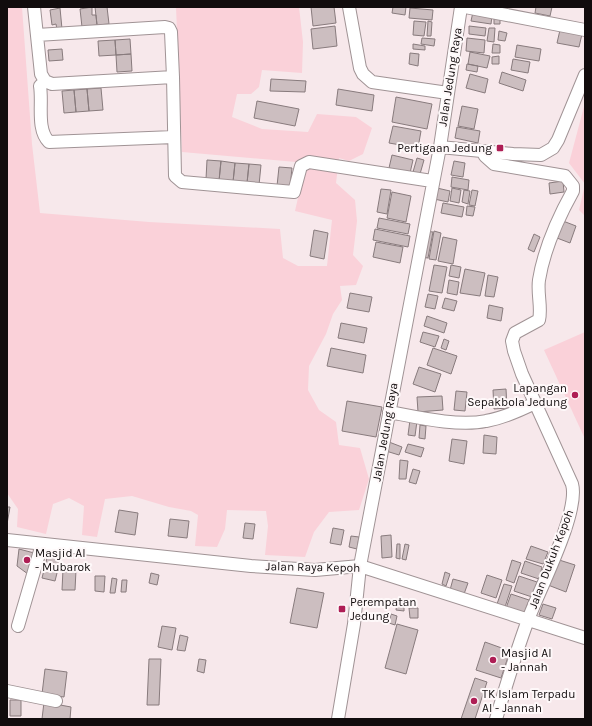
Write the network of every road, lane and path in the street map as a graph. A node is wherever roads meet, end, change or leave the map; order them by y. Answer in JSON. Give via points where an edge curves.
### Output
{"nodes":[{"id":1,"x":34,"y":7,"type":"edge"},
{"id":2,"x":349,"y":7,"type":"edge"},
{"id":3,"x":461,"y":7,"type":"edge"},
{"id":4,"x":464,"y":7,"type":"edge"},
{"id":5,"x":585,"y":30,"type":"edge"},
{"id":6,"x":37,"y":35,"type":"junction"},
{"id":7,"x":585,"y":75,"type":"edge"},
{"id":8,"x":173,"y":77,"type":"junction"},
{"id":9,"x":45,"y":81,"type":"junction"},
{"id":10,"x":448,"y":93,"type":"junction"},
{"id":11,"x":174,"y":137,"type":"junction"},
{"id":12,"x":440,"y":147,"type":"junction"},
{"id":13,"x":482,"y":151,"type":"junction"},
{"id":14,"x":432,"y":181,"type":"junction"},
{"id":15,"x":535,"y":403,"type":"junction"},
{"id":16,"x":389,"y":412,"type":"junction"},
{"id":17,"x":7,"y":540,"type":"edge"},
{"id":18,"x":42,"y":544,"type":"junction"},
{"id":19,"x":360,"y":566,"type":"junction"},
{"id":20,"x":528,"y":620,"type":"junction"},
{"id":21,"x":18,"y":626,"type":"dead end"},
{"id":22,"x":585,"y":638,"type":"edge"},
{"id":23,"x":7,"y":691,"type":"edge"},
{"id":24,"x":56,"y":700,"type":"dead end"},
{"id":25,"x":338,"y":719,"type":"edge"},
{"id":26,"x":496,"y":719,"type":"edge"}],
"edges":[{"from":1,"to":6,"type":"street"},
{"from":2,"to":10,"type":"street","via":[[360,68],[367,78],[372,82]]},
{"from":3,"to":10,"type":"street","name":"Jalan Jedung Raya"},
{"from":4,"to":5,"type":"street"},
{"from":6,"to":8,"type":"street","via":[[165,27],[171,32]]},
{"from":6,"to":9,"type":"street","via":[[41,74]]},
{"from":7,"to":13,"type":"street","via":[[553,148],[541,155]]},
{"from":8,"to":9,"type":"street","via":[[52,84]]},
{"from":8,"to":11,"type":"street"},
{"from":9,"to":11,"type":"street","via":[[40,86],[42,126],[43,136],[49,142]]},
{"from":10,"to":12,"type":"street","name":"Jalan Jedung Raya"},
{"from":11,"to":14,"type":"street","via":[[176,176],[182,182],[294,192],[301,166],[309,162]]},
{"from":12,"to":13,"type":"street"},
{"from":12,"to":14,"type":"street","name":"Jalan Jedung Raya"},
{"from":13,"to":15,"type":"street","via":[[494,164],[565,176],[570,179],[573,186],[556,222],[539,279],[539,320],[515,333],[512,341],[518,363]]},
{"from":14,"to":16,"type":"street","name":"Jalan Jedung Raya"},
{"from":15,"to":16,"type":"street","via":[[507,416],[485,422],[436,420]]},
{"from":15,"to":20,"type":"street","name":"Jalan Dukuh Kepoh","via":[[572,484],[573,498],[565,527]]},
{"from":16,"to":19,"type":"street","name":"Jalan Jedung Raya"},
{"from":17,"to":18,"type":"street","name":"Jalan Raya Kepoh"},
{"from":18,"to":19,"type":"street","name":"Jalan Raya Kepoh","via":[[251,566],[315,570]]},
{"from":18,"to":21,"type":"street"},
{"from":19,"to":20,"type":"street","name":"Jalan Raya Kepoh"},
{"from":19,"to":25,"type":"street","name":"Jalan Jedung Raya","via":[[354,624]]},
{"from":20,"to":22,"type":"street","name":"Jalan Raya Kepoh"},
{"from":20,"to":26,"type":"street","name":"Jalan Dukuh Kepoh"},
{"from":23,"to":24,"type":"street"}]}
